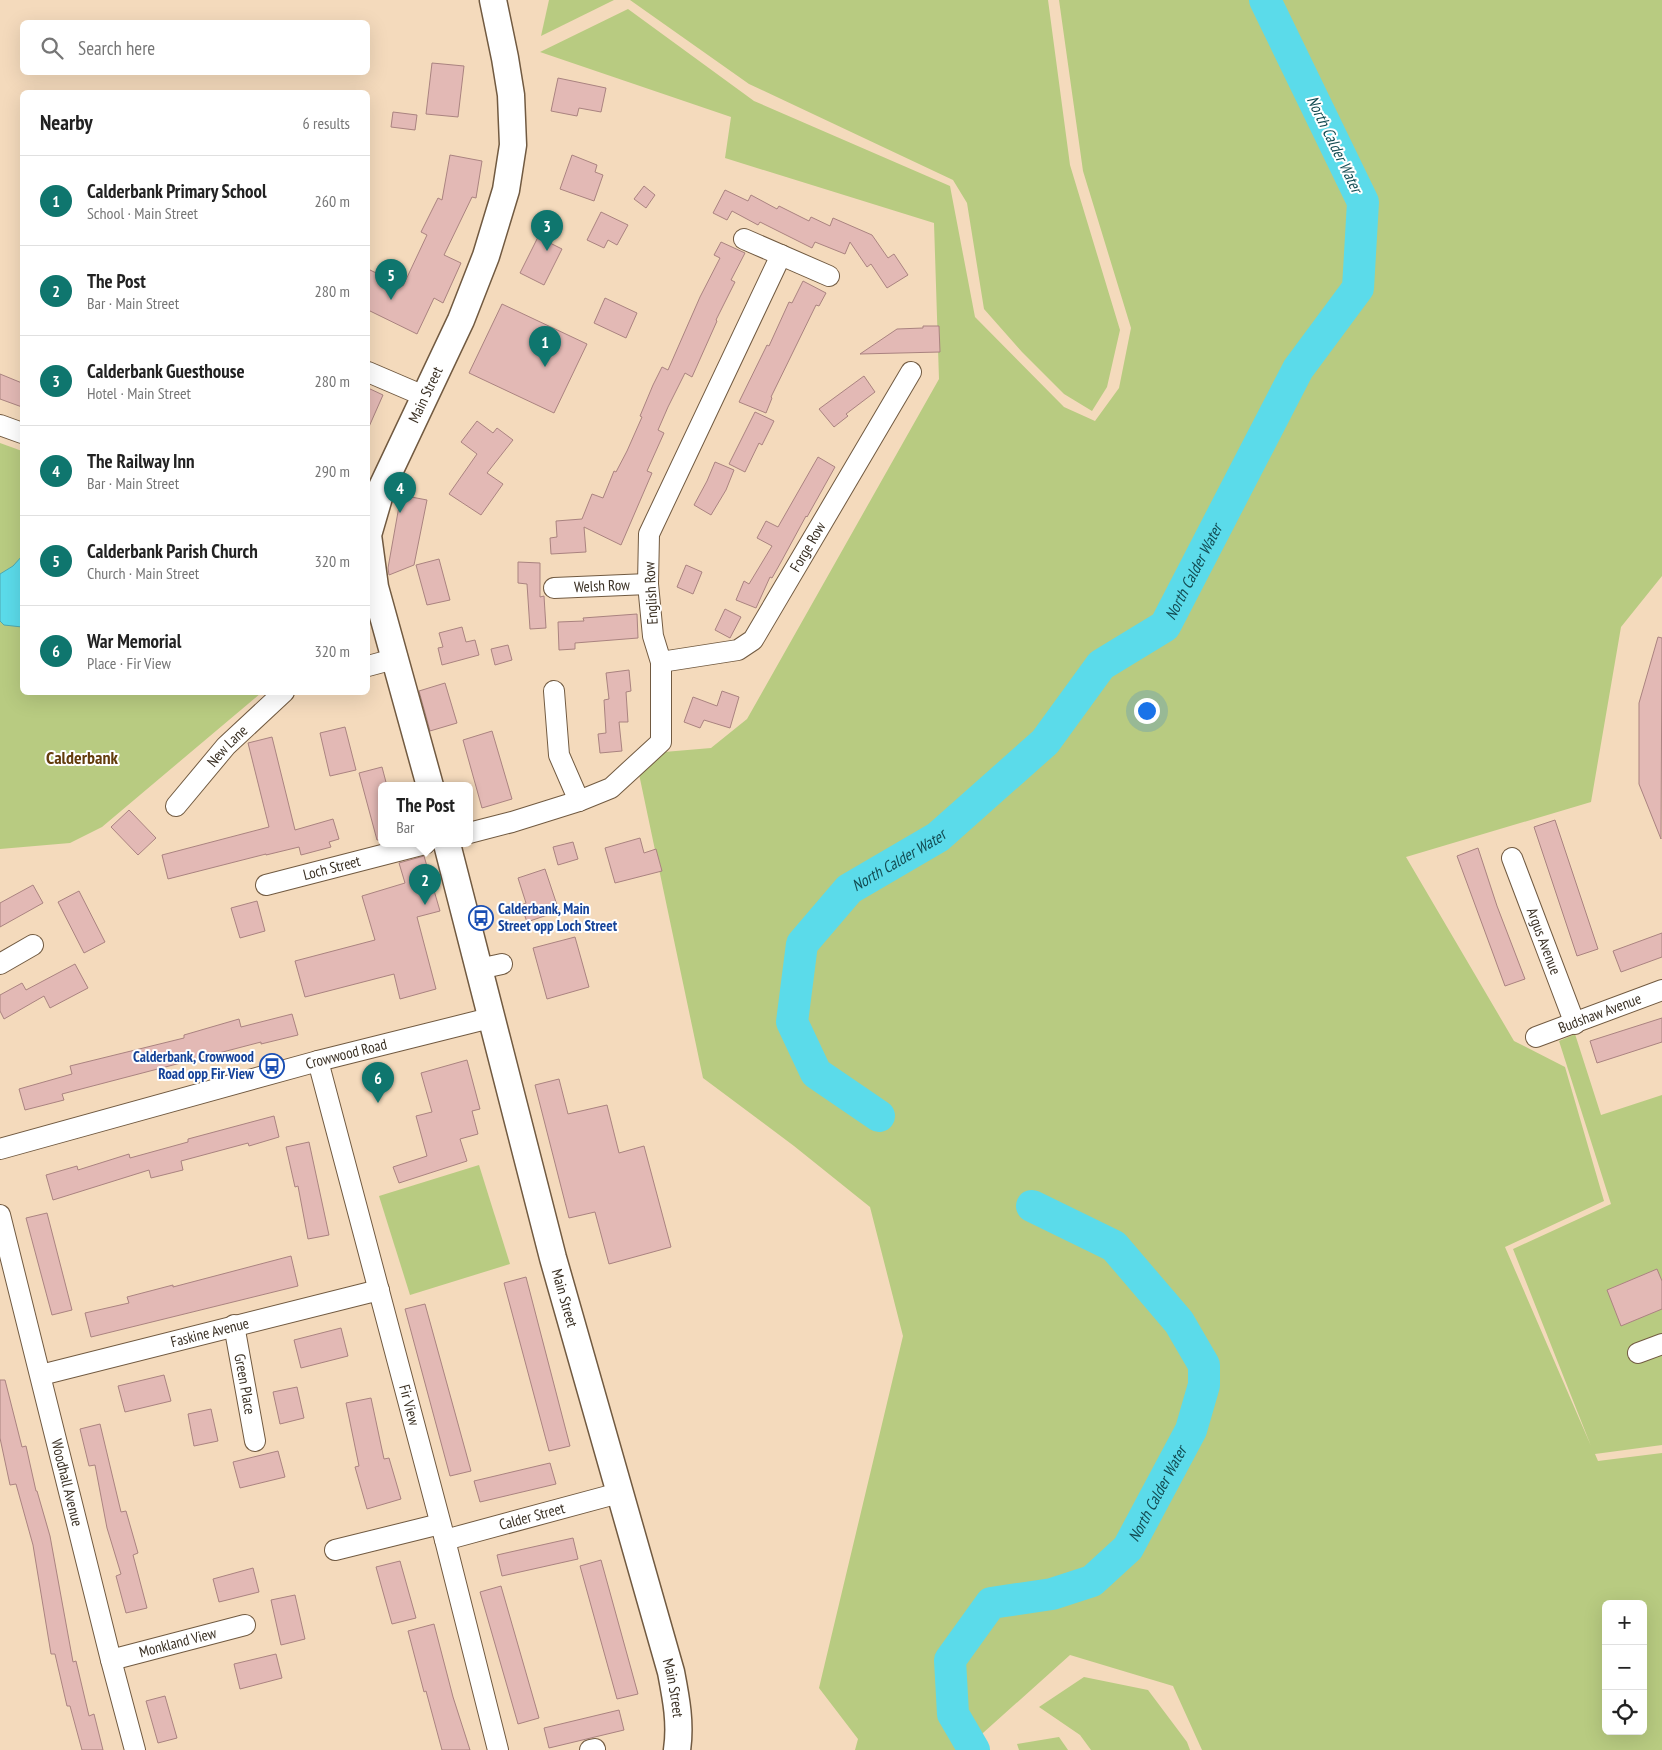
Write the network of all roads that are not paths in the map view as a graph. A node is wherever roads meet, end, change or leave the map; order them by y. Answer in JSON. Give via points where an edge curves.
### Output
{"nodes":[{"id":1,"x":493,"y":1,"type":"edge"},
{"id":2,"x":744,"y":239,"type":"dead end"},
{"id":3,"x":781,"y":255,"type":"junction"},
{"id":4,"x":829,"y":276,"type":"dead end"},
{"id":5,"x":911,"y":372,"type":"dead end"},
{"id":6,"x":370,"y":373,"type":"edge"},
{"id":7,"x":424,"y":396,"type":"junction"},
{"id":8,"x":0,"y":425,"type":"edge"},
{"id":9,"x":20,"y":432,"type":"edge"},
{"id":10,"x":370,"y":528,"type":"edge"},
{"id":11,"x":370,"y":552,"type":"edge"},
{"id":12,"x":648,"y":584,"type":"junction"},
{"id":13,"x":554,"y":588,"type":"dead end"},
{"id":14,"x":394,"y":659,"type":"junction"},
{"id":15,"x":661,"y":662,"type":"junction"},
{"id":16,"x":370,"y":665,"type":"edge"},
{"id":17,"x":554,"y":691,"type":"dead end"},
{"id":18,"x":281,"y":695,"type":"edge"},
{"id":19,"x":429,"y":782,"type":"edge"},
{"id":20,"x":578,"y":802,"type":"junction"},
{"id":21,"x":176,"y":806,"type":"dead end"},
{"id":22,"x":473,"y":832,"type":"edge"},
{"id":23,"x":413,"y":847,"type":"edge"},
{"id":24,"x":448,"y":847,"type":"edge"},
{"id":25,"x":1512,"y":858,"type":"dead end"},
{"id":26,"x":266,"y":885,"type":"dead end"},
{"id":27,"x":33,"y":945,"type":"dead end"},
{"id":28,"x":0,"y":964,"type":"edge"},
{"id":29,"x":1662,"y":990,"type":"edge"},
{"id":30,"x":490,"y":1018,"type":"junction"},
{"id":31,"x":1575,"y":1024,"type":"junction"},
{"id":32,"x":1536,"y":1037,"type":"dead end"},
{"id":33,"x":318,"y":1062,"type":"junction"},
{"id":34,"x":0,"y":1149,"type":"edge"},
{"id":35,"x":0,"y":1215,"type":"edge"},
{"id":36,"x":378,"y":1290,"type":"junction"},
{"id":37,"x":234,"y":1325,"type":"junction"},
{"id":38,"x":1662,"y":1344,"type":"edge"},
{"id":39,"x":1638,"y":1353,"type":"dead end"},
{"id":40,"x":41,"y":1375,"type":"junction"},
{"id":41,"x":255,"y":1442,"type":"dead end"},
{"id":42,"x":619,"y":1493,"type":"junction"},
{"id":43,"x":443,"y":1532,"type":"junction"},
{"id":44,"x":336,"y":1550,"type":"dead end"},
{"id":45,"x":245,"y":1626,"type":"dead end"},
{"id":46,"x":111,"y":1660,"type":"junction"},
{"id":47,"x":135,"y":1750,"type":"edge"},
{"id":48,"x":498,"y":1750,"type":"edge"},
{"id":49,"x":677,"y":1750,"type":"edge"}],
"edges":[{"from":1,"to":7,"type":"main road","name":"Main Street","via":[[511,95],[513,145],[506,190],[486,256],[461,320]]},
{"from":2,"to":3,"type":"street"},
{"from":3,"to":4,"type":"street"},
{"from":3,"to":12,"type":"street","name":"English Row","via":[[649,534]]},
{"from":5,"to":15,"type":"street","name":"Forge Row","via":[[753,640],[738,650]]},
{"from":6,"to":7,"type":"street"},
{"from":7,"to":10,"type":"main road","name":"Main Street","via":[[382,488]]},
{"from":8,"to":9,"type":"street"},
{"from":11,"to":14,"type":"main road","name":"Main Street","via":[[374,587]]},
{"from":12,"to":13,"type":"street","name":"Welsh Row"},
{"from":12,"to":15,"type":"street","name":"English Row","via":[[654,636]]},
{"from":14,"to":16,"type":"street"},
{"from":14,"to":19,"type":"main road","name":"Main Street"},
{"from":15,"to":20,"type":"street","name":"English Row","via":[[661,742],[611,788]]},
{"from":17,"to":20,"type":"street","via":[[559,754]]},
{"from":18,"to":21,"type":"street","name":"New Lane","via":[[226,746]]},
{"from":20,"to":22,"type":"street","name":"English Row"},
{"from":23,"to":26,"type":"street","name":"Loch Street"},
{"from":24,"to":30,"type":"main road","name":"Main Street","via":[[490,966]]},
{"from":25,"to":31,"type":"street","name":"Argus Avenue"},
{"from":27,"to":28,"type":"street"},
{"from":29,"to":31,"type":"street","name":"Budshaw Avenue"},
{"from":30,"to":33,"type":"street","name":"Crowwood Road"},
{"from":30,"to":42,"type":"main road","name":"Main Street"},
{"from":31,"to":32,"type":"street","name":"Budshaw Avenue"},
{"from":33,"to":34,"type":"street","name":"Crowwood Road"},
{"from":33,"to":36,"type":"street","name":"Fir View"},
{"from":35,"to":40,"type":"street","name":"Woodhall Avenue"},
{"from":36,"to":37,"type":"street","name":"Faskine Avenue"},
{"from":36,"to":43,"type":"street","name":"Fir View"},
{"from":37,"to":40,"type":"street","name":"Faskine Avenue"},
{"from":37,"to":41,"type":"street","name":"Green Place"},
{"from":38,"to":39,"type":"street"},
{"from":40,"to":46,"type":"street","name":"Woodhall Avenue"},
{"from":42,"to":43,"type":"street","name":"Calder Street"},
{"from":42,"to":49,"type":"main road","name":"Main Street","via":[[671,1672],[678,1706]]},
{"from":43,"to":44,"type":"street","name":"Calder Street"},
{"from":43,"to":48,"type":"street","name":"Fir View"},
{"from":45,"to":46,"type":"street","name":"Monkland View"},
{"from":46,"to":47,"type":"street","name":"Woodhall Avenue"}]}
